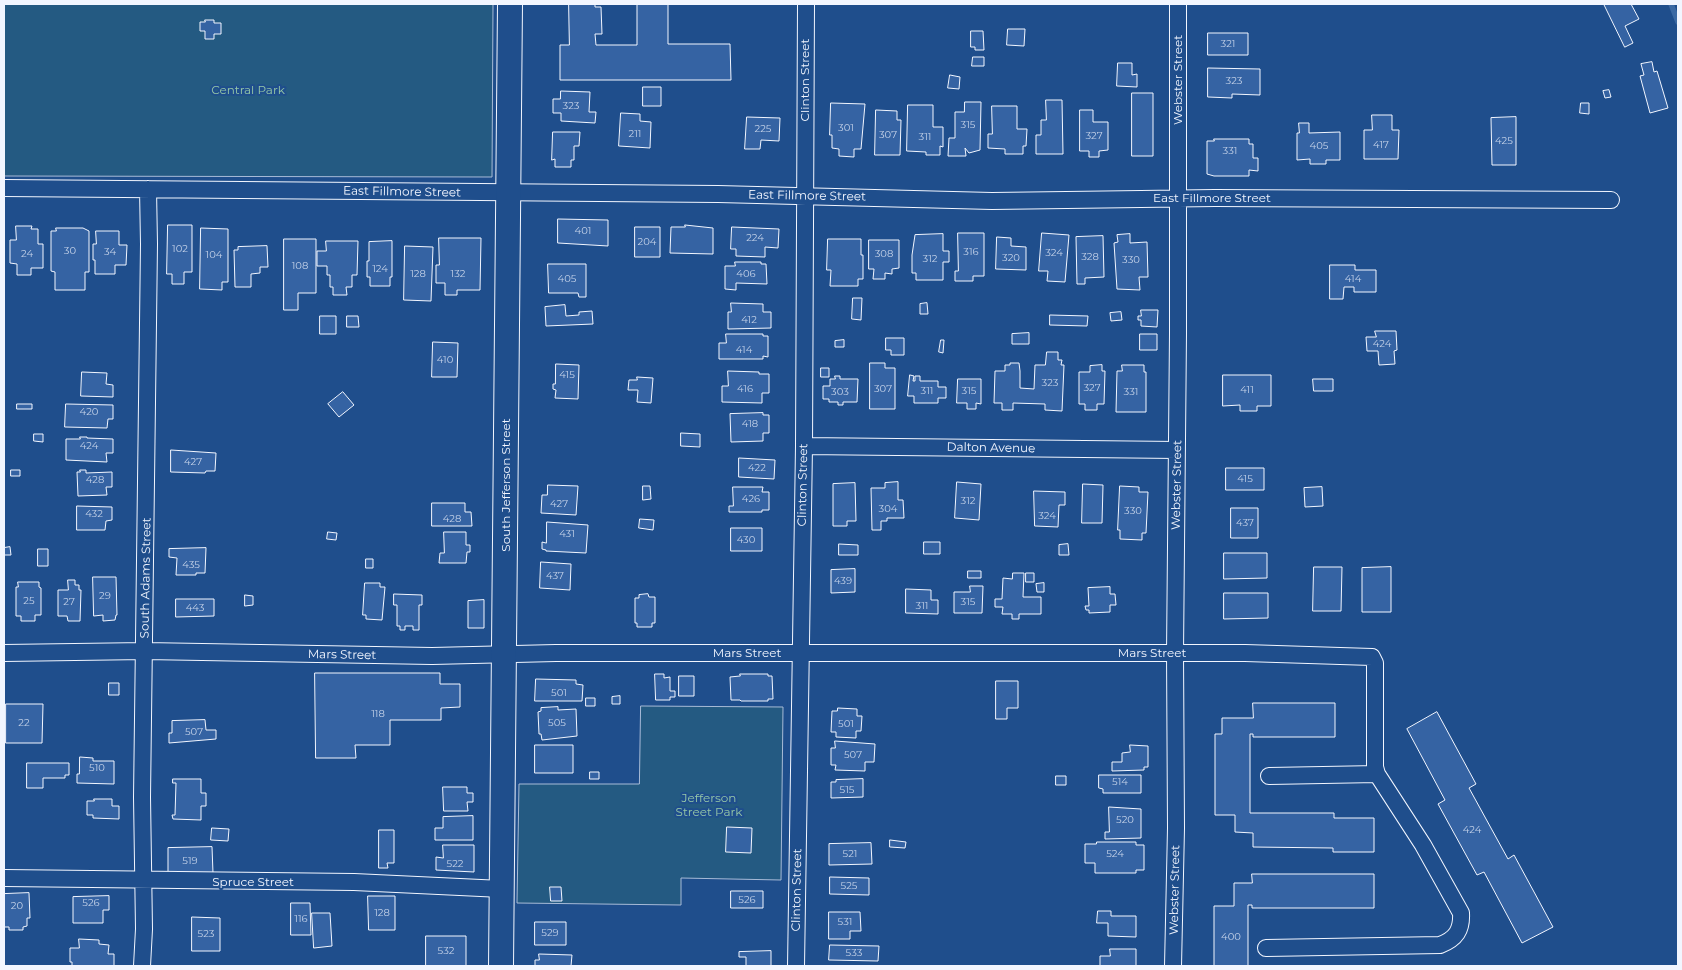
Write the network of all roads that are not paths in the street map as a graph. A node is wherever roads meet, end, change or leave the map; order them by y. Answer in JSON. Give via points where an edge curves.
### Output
{"nodes":[{"id":1,"x":510,"y":4,"type":"edge"},
{"id":2,"x":806,"y":4,"type":"edge"},
{"id":3,"x":1178,"y":4,"type":"edge"},
{"id":4,"x":4,"y":188,"type":"edge"},
{"id":5,"x":148,"y":190,"type":"junction"},
{"id":6,"x":508,"y":193,"type":"junction"},
{"id":7,"x":804,"y":196,"type":"junction"},
{"id":8,"x":1177,"y":198,"type":"junction"},
{"id":9,"x":1611,"y":200,"type":"dead end"},
{"id":10,"x":804,"y":446,"type":"junction"},
{"id":11,"x":1177,"y":450,"type":"junction"},
{"id":12,"x":145,"y":651,"type":"junction"},
{"id":13,"x":4,"y":653,"type":"edge"},
{"id":14,"x":801,"y":653,"type":"junction"},
{"id":15,"x":1175,"y":653,"type":"junction"},
{"id":16,"x":505,"y":655,"type":"junction"},
{"id":17,"x":1377,"y":774,"type":"junction"},
{"id":18,"x":1270,"y":776,"type":"dead end"},
{"id":19,"x":4,"y":878,"type":"edge"},
{"id":20,"x":143,"y":881,"type":"junction"},
{"id":21,"x":502,"y":889,"type":"junction"},
{"id":22,"x":1266,"y":948,"type":"dead end"},
{"id":23,"x":142,"y":966,"type":"edge"},
{"id":24,"x":501,"y":966,"type":"edge"},
{"id":25,"x":796,"y":966,"type":"edge"},
{"id":26,"x":1173,"y":966,"type":"edge"}],
"edges":[{"from":1,"to":6,"type":"street","name":"South Jefferson Street"},
{"from":2,"to":7,"type":"street","name":"Clinton Street"},
{"from":3,"to":8,"type":"street","name":"Webster Street"},
{"from":4,"to":5,"type":"street","name":"East Fillmore Street"},
{"from":5,"to":6,"type":"street","name":"East Fillmore Street"},
{"from":5,"to":12,"type":"street","name":"South Adams Street"},
{"from":6,"to":7,"type":"street","name":"East Fillmore Street"},
{"from":6,"to":16,"type":"street","name":"South Jefferson Street"},
{"from":7,"to":8,"type":"street","name":"East Fillmore Street","via":[[992,201]]},
{"from":7,"to":10,"type":"street","name":"Clinton Street"},
{"from":8,"to":9,"type":"street","name":"East Fillmore Street"},
{"from":8,"to":11,"type":"street","name":"Webster Street"},
{"from":10,"to":11,"type":"street","name":"Dalton Avenue"},
{"from":10,"to":14,"type":"street","name":"Clinton Street"},
{"from":11,"to":15,"type":"street","name":"Webster Street"},
{"from":12,"to":13,"type":"street","name":"Mars Street"},
{"from":12,"to":16,"type":"street","name":"Mars Street"},
{"from":12,"to":20,"type":"street","name":"South Adams Street"},
{"from":14,"to":15,"type":"street","name":"Mars Street"},
{"from":14,"to":16,"type":"street","name":"Mars Street"},
{"from":14,"to":25,"type":"street","name":"Clinton Street"},
{"from":15,"to":17,"type":"street","name":"Mars Street","via":[[1372,657],[1375,663]]},
{"from":15,"to":26,"type":"street","name":"Webster Street"},
{"from":16,"to":21,"type":"street","name":"South Jefferson Street"},
{"from":17,"to":18,"type":"street"},
{"from":17,"to":22,"type":"street","via":[[1461,912],[1462,923],[1458,933],[1440,945]]},
{"from":19,"to":20,"type":"street","name":"Spruce Street"},
{"from":20,"to":21,"type":"street","name":"Spruce Street","via":[[354,882]]},
{"from":20,"to":23,"type":"street","name":"South Adams Street"},
{"from":21,"to":24,"type":"street","name":"South Jefferson Street"}]}
